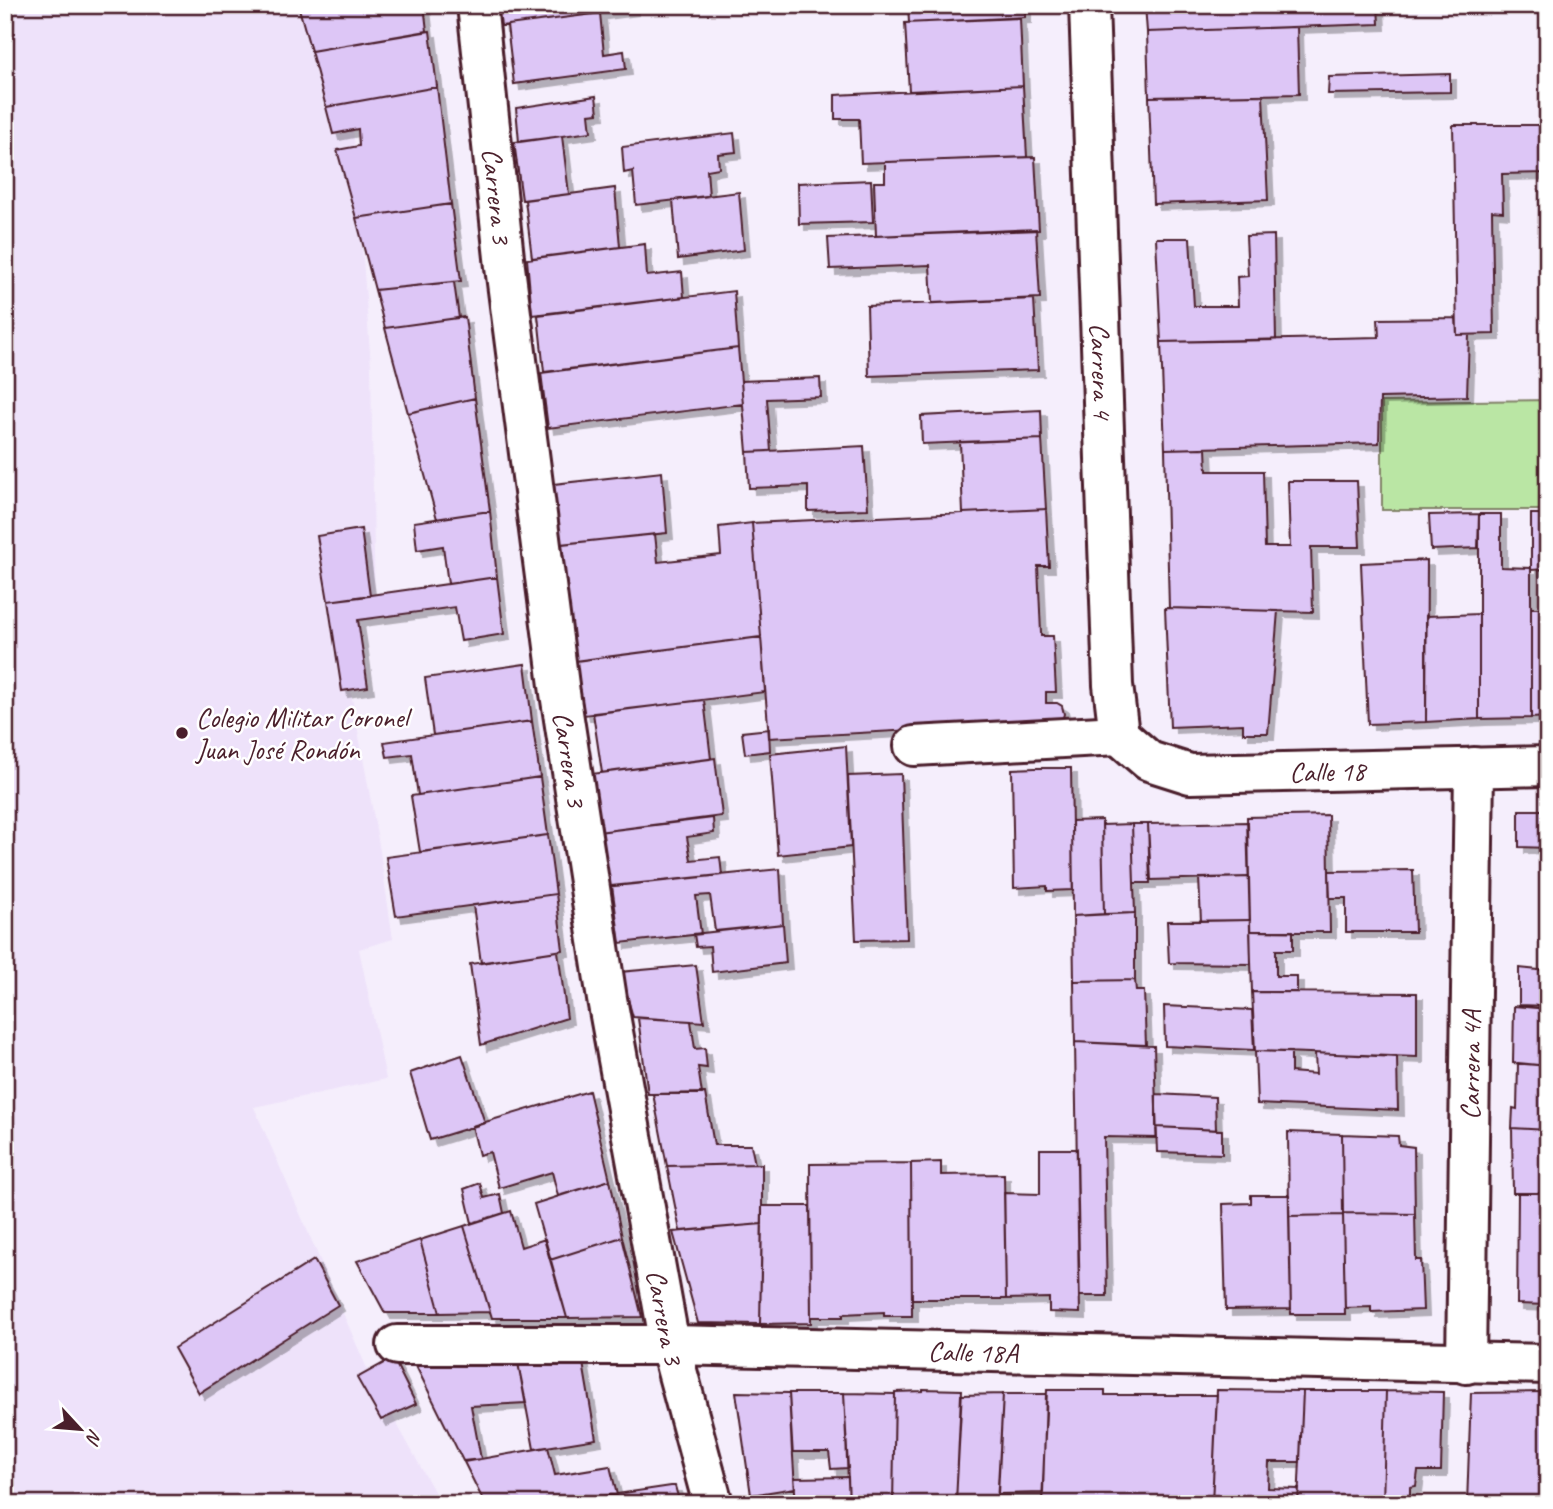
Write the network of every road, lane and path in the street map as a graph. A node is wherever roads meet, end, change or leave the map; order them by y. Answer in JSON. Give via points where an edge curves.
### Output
{"nodes":[{"id":1,"x":477,"y":5,"type":"edge"},
{"id":2,"x":1089,"y":5,"type":"edge"},
{"id":3,"x":1119,"y":735,"type":"junction"},
{"id":4,"x":914,"y":747,"type":"dead end"},
{"id":5,"x":1548,"y":766,"type":"edge"},
{"id":6,"x":1474,"y":767,"type":"junction"},
{"id":7,"x":397,"y":1345,"type":"dead end"},
{"id":8,"x":670,"y":1345,"type":"junction"},
{"id":9,"x":1466,"y":1364,"type":"junction"},
{"id":10,"x":1548,"y":1364,"type":"edge"},
{"id":11,"x":713,"y":1504,"type":"edge"}],
"edges":[{"from":1,"to":8,"type":"street","name":"Carrera 3","via":[[505,267],[560,693],[607,999]]},
{"from":2,"to":3,"type":"street","name":"Carrera 4","via":[[1113,685]]},
{"from":3,"to":4,"type":"street"},
{"from":3,"to":6,"type":"street","name":"Calle 18","via":[[1149,761],[1190,774]]},
{"from":5,"to":6,"type":"street","name":"Calle 18"},
{"from":6,"to":9,"type":"street","name":"Carrera 4A"},
{"from":7,"to":8,"type":"street","name":"Calle 18A"},
{"from":8,"to":9,"type":"street","name":"Calle 18A"},
{"from":8,"to":11,"type":"street","name":"Carrera 3"},
{"from":9,"to":10,"type":"street","name":"Calle 18A"}]}
